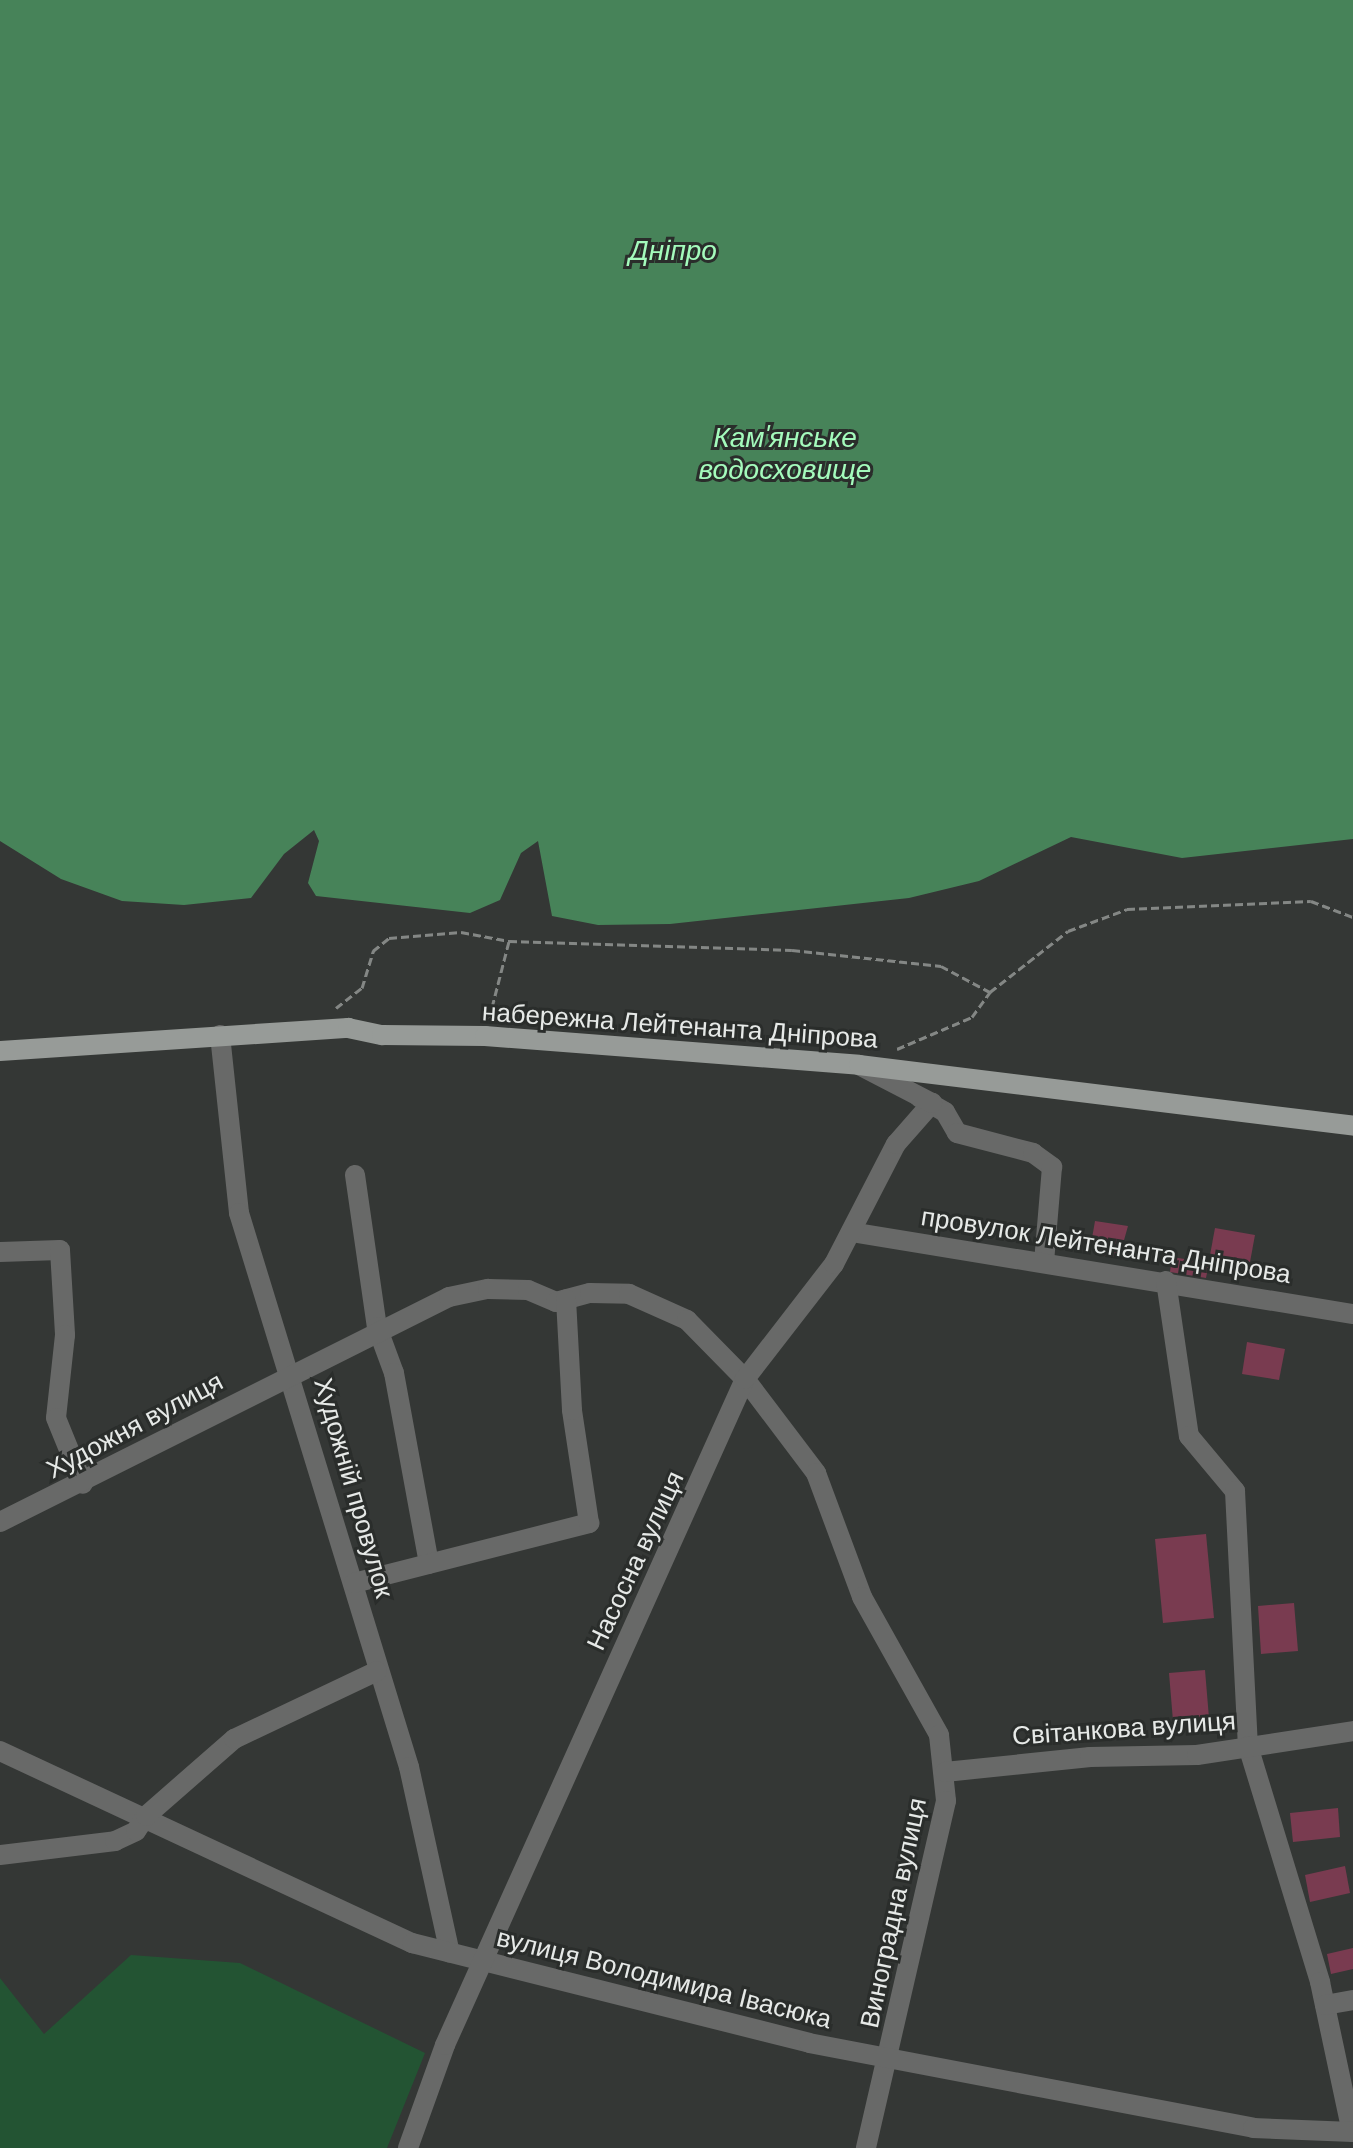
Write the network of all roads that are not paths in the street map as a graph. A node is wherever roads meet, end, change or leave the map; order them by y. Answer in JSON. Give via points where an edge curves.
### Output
{"nodes":[{"id":1,"x":220,"y":1035,"type":"junction"},
{"id":2,"x":0,"y":1051,"type":"edge"},
{"id":3,"x":859,"y":1065,"type":"junction"},
{"id":4,"x":1353,"y":1126,"type":"edge"},
{"id":5,"x":355,"y":1175,"type":"dead end"},
{"id":6,"x":851,"y":1232,"type":"junction"},
{"id":7,"x":0,"y":1252,"type":"edge"},
{"id":8,"x":1044,"y":1262,"type":"junction"},
{"id":9,"x":1166,"y":1281,"type":"junction"},
{"id":10,"x":566,"y":1299,"type":"junction"},
{"id":11,"x":1353,"y":1314,"type":"edge"},
{"id":12,"x":377,"y":1327,"type":"junction"},
{"id":13,"x":293,"y":1374,"type":"junction"},
{"id":14,"x":745,"y":1379,"type":"junction"},
{"id":15,"x":83,"y":1484,"type":"junction"},
{"id":16,"x":0,"y":1522,"type":"edge"},
{"id":17,"x":429,"y":1564,"type":"junction"},
{"id":18,"x":354,"y":1583,"type":"junction"},
{"id":19,"x":377,"y":1671,"type":"junction"},
{"id":20,"x":1353,"y":1731,"type":"edge"},
{"id":21,"x":1248,"y":1746,"type":"junction"},
{"id":22,"x":0,"y":1751,"type":"edge"},
{"id":23,"x":945,"y":1772,"type":"junction"},
{"id":24,"x":146,"y":1816,"type":"junction"},
{"id":25,"x":0,"y":1855,"type":"edge"},
{"id":26,"x":450,"y":1953,"type":"junction"},
{"id":27,"x":486,"y":1962,"type":"junction"},
{"id":28,"x":1353,"y":2000,"type":"edge"},
{"id":29,"x":1325,"y":2005,"type":"junction"},
{"id":30,"x":890,"y":2057,"type":"junction"},
{"id":31,"x":1353,"y":2132,"type":"edge"},
{"id":32,"x":408,"y":2148,"type":"edge"},
{"id":33,"x":866,"y":2148,"type":"edge"}],
"edges":[{"from":1,"to":2,"type":"main road","name":"набережна Лейтенанта Дніпрова"},
{"from":1,"to":3,"type":"main road","name":"набережна Лейтенанта Дніпрова","via":[[313,1029],[485,1036]]},
{"from":1,"to":13,"type":"street","name":"Художній провулок","via":[[239,1213]]},
{"from":3,"to":4,"type":"main road","name":"набережна Лейтенанта Дніпрова"},
{"from":3,"to":6,"type":"street","name":"Насосна вулиця","via":[[932,1103],[896,1144]]},
{"from":3,"to":8,"type":"street","via":[[945,1112],[957,1133],[1033,1153],[1052,1167]]},
{"from":5,"to":12,"type":"street"},
{"from":6,"to":8,"type":"street","name":"провулок Лейтенанта Дніпрова"},
{"from":6,"to":14,"type":"street","name":"Насосна вулиця","via":[[765,1361]]},
{"from":7,"to":15,"type":"street","via":[[60,1250],[65,1335],[56,1418]]},
{"from":8,"to":9,"type":"street","name":"провулок Лейтенанта Дніпрова"},
{"from":9,"to":11,"type":"street","name":"провулок Лейтенанта Дніпрова"},
{"from":9,"to":21,"type":"street","via":[[1176,1376],[1189,1436],[1235,1491]]},
{"from":10,"to":12,"type":"street","name":"Виноградна вулиця","via":[[488,1289],[449,1297]]},
{"from":10,"to":14,"type":"street","name":"Виноградна вулиця","via":[[590,1293],[653,1300],[687,1320]]},
{"from":10,"to":17,"type":"street","via":[[572,1410],[589,1523]]},
{"from":12,"to":13,"type":"street","name":"Виноградна вулиця"},
{"from":12,"to":17,"type":"street","via":[[394,1373]]},
{"from":13,"to":15,"type":"street","name":"Художня вулиця"},
{"from":13,"to":18,"type":"street","name":"Художній провулок"},
{"from":14,"to":23,"type":"street","name":"Виноградна вулиця","via":[[816,1473],[862,1597],[939,1735]]},
{"from":14,"to":27,"type":"street","name":"Насосна вулиця"},
{"from":15,"to":16,"type":"street","name":"Художня вулиця"},
{"from":17,"to":18,"type":"street"},
{"from":18,"to":19,"type":"street","name":"Художній провулок"},
{"from":19,"to":24,"type":"street","via":[[234,1739]]},
{"from":19,"to":26,"type":"street","name":"Художній провулок","via":[[412,1780]]},
{"from":20,"to":21,"type":"street","name":"Світанкова вулиця"},
{"from":21,"to":23,"type":"street","name":"Світанкова вулиця"},
{"from":21,"to":29,"type":"street"},
{"from":22,"to":24,"type":"street","name":"вулиця Володимира Івасюка"},
{"from":23,"to":30,"type":"street","name":"Виноградна вулиця","via":[[936,1853]]},
{"from":24,"to":25,"type":"street","via":[[136,1831],[115,1841]]},
{"from":24,"to":26,"type":"street","name":"вулиця Володимира Івасюка","via":[[341,1915]]},
{"from":26,"to":27,"type":"street","name":"вулиця Володимира Івасюка"},
{"from":27,"to":30,"type":"street","name":"вулиця Володимира Івасюка","via":[[698,2019]]},
{"from":27,"to":32,"type":"street","name":"Насосна вулиця","via":[[445,2045]]},
{"from":28,"to":29,"type":"street"},
{"from":29,"to":31,"type":"street"},
{"from":30,"to":31,"type":"street","name":"вулиця Володимира Івасюка","via":[[1253,2128]]},
{"from":30,"to":33,"type":"street","name":"Виноградна вулиця"}]}
